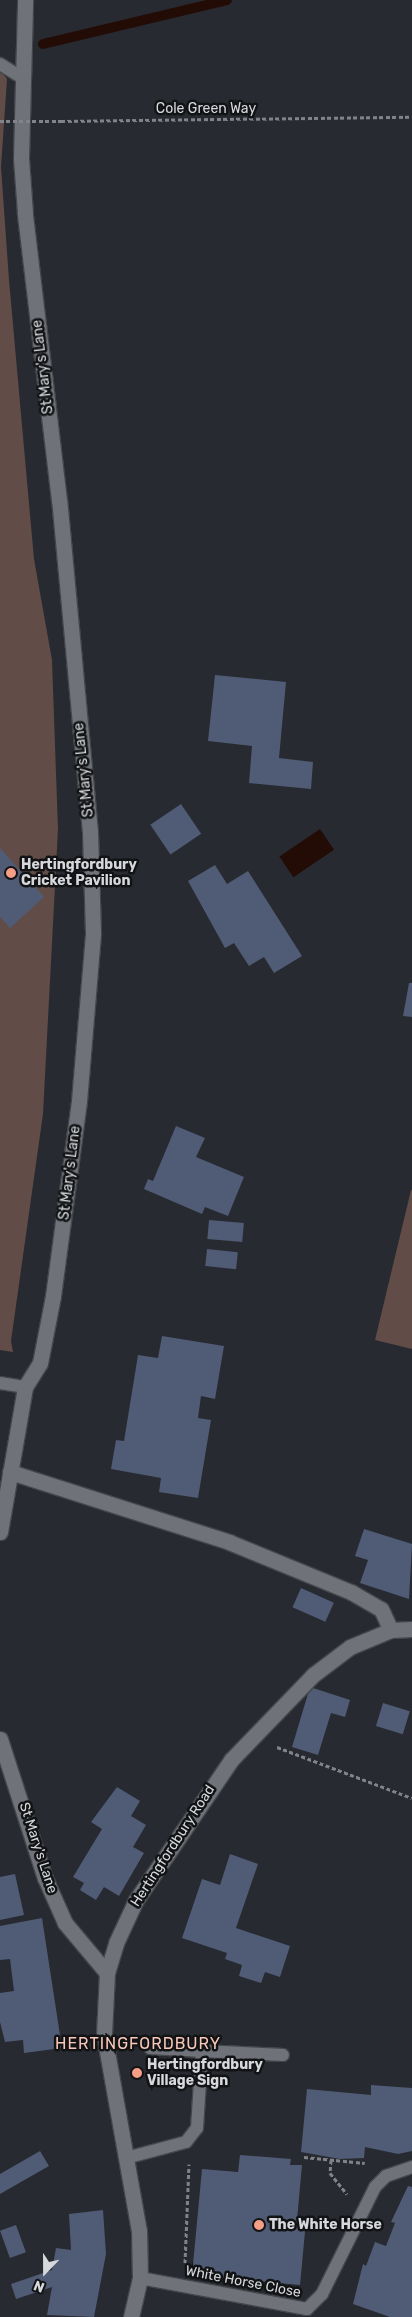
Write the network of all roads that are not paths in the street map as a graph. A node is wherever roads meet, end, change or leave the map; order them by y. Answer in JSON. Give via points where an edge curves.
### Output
{"nodes":[{"id":1,"x":25,"y":0,"type":"edge"},
{"id":2,"x":0,"y":64,"type":"edge"},
{"id":3,"x":21,"y":77,"type":"junction"},
{"id":4,"x":0,"y":1383,"type":"edge"},
{"id":5,"x":25,"y":1387,"type":"junction"},
{"id":6,"x":10,"y":1472,"type":"junction"},
{"id":7,"x":0,"y":1532,"type":"edge"},
{"id":8,"x":412,"y":1629,"type":"edge"},
{"id":9,"x":391,"y":1630,"type":"junction"},
{"id":10,"x":0,"y":1739,"type":"edge"},
{"id":11,"x":107,"y":1973,"type":"junction"},
{"id":12,"x":150,"y":2048,"type":"dead end"},
{"id":13,"x":202,"y":2052,"type":"junction"},
{"id":14,"x":283,"y":2055,"type":"dead end"},
{"id":15,"x":126,"y":2158,"type":"junction"},
{"id":16,"x":412,"y":2167,"type":"edge"},
{"id":17,"x":140,"y":2278,"type":"junction"},
{"id":18,"x":131,"y":2317,"type":"edge"}],
"edges":[{"from":1,"to":3,"type":"street","name":"St Mary's Lane"},
{"from":2,"to":3,"type":"lane"},
{"from":3,"to":5,"type":"street","name":"St Mary's Lane","via":[[25,213],[60,510],[90,832],[93,933],[80,1101],[53,1296],[40,1363]]},
{"from":4,"to":5,"type":"lane"},
{"from":5,"to":6,"type":"street","name":"St Mary's Lane"},
{"from":6,"to":7,"type":"street","name":"St Mary's Lane"},
{"from":6,"to":9,"type":"street","via":[[229,1542],[351,1592],[381,1609]]},
{"from":8,"to":9,"type":"street","name":"Hertingfordbury Road"},
{"from":9,"to":11,"type":"street","name":"Hertingfordbury Road","via":[[350,1647],[313,1675],[253,1738],[197,1807],[136,1900]]},
{"from":10,"to":11,"type":"street","name":"St Mary's Lane","via":[[45,1878],[65,1923]]},
{"from":11,"to":15,"type":"street","name":"Hertingfordbury Road","via":[[106,2060]]},
{"from":12,"to":13,"type":"lane"},
{"from":13,"to":14,"type":"lane"},
{"from":13,"to":15,"type":"lane","via":[[198,2122],[186,2142]]},
{"from":15,"to":17,"type":"street","name":"Hertingfordbury Road","via":[[139,2231]]},
{"from":16,"to":17,"type":"lane","name":"White Horse Close","via":[[386,2176],[364,2207],[322,2294],[307,2309]]},
{"from":17,"to":18,"type":"street","name":"Hertingfordbury Road"}]}
